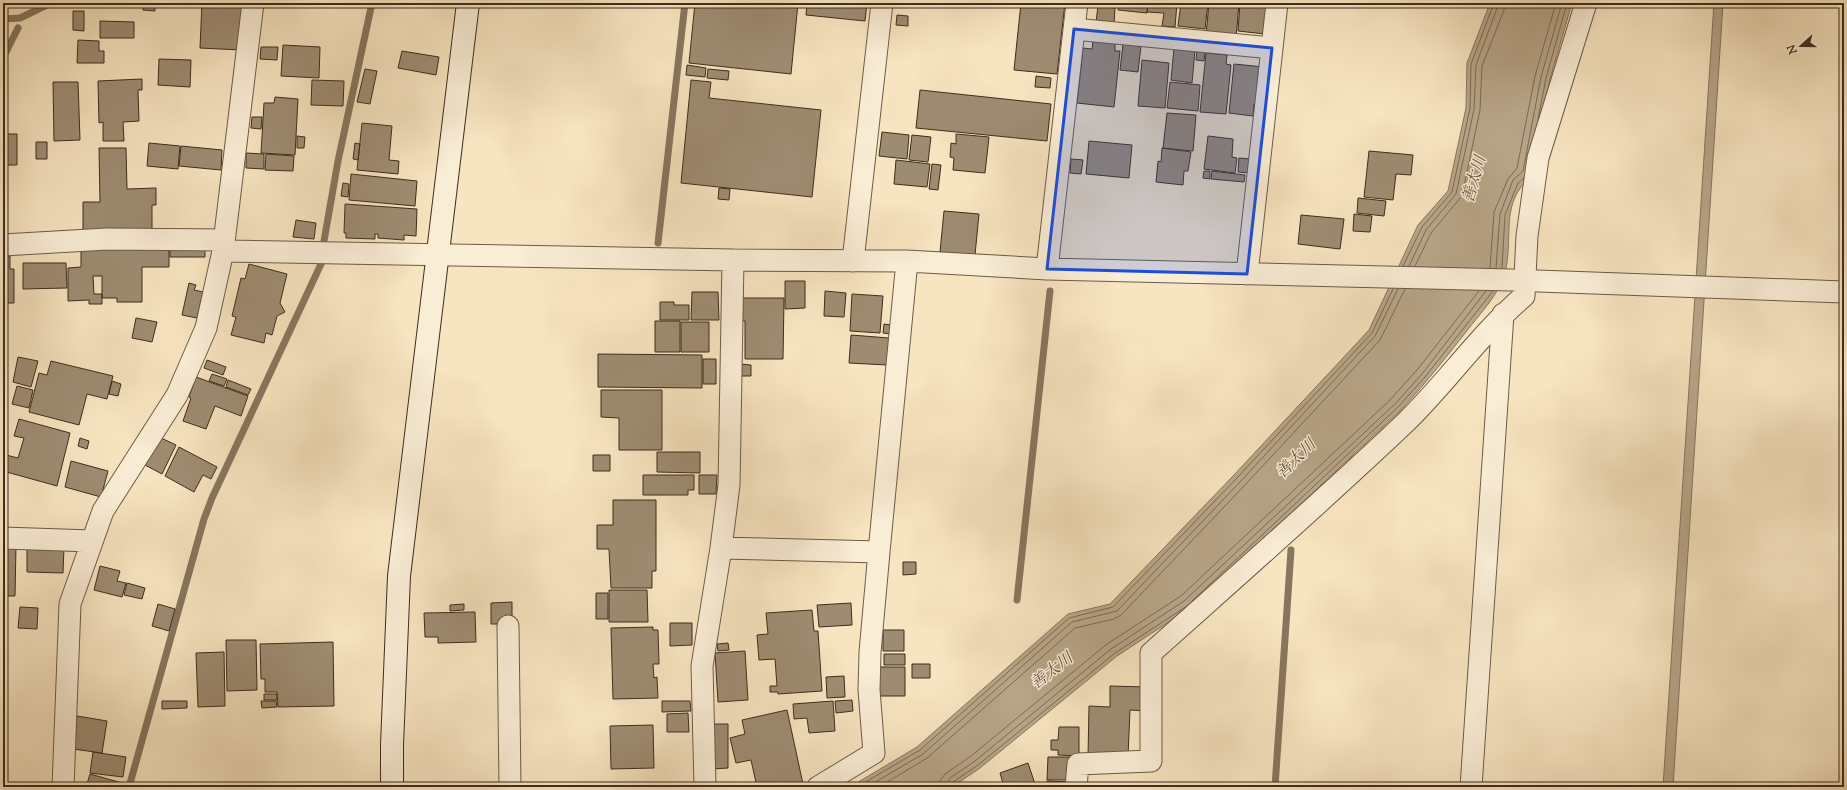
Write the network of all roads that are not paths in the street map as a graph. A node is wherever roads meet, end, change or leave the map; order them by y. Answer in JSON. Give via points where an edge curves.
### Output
{"nodes":[{"id":1,"x":253,"y":3,"type":"edge"},
{"id":2,"x":468,"y":3,"type":"edge"},
{"id":3,"x":882,"y":3,"type":"edge"},
{"id":4,"x":1077,"y":3,"type":"edge"},
{"id":5,"x":1277,"y":3,"type":"edge"},
{"id":6,"x":1586,"y":3,"type":"edge"},
{"id":7,"x":1074,"y":29,"type":"junction"},
{"id":8,"x":1272,"y":48,"type":"junction"},
{"id":9,"x":3,"y":245,"type":"edge"},
{"id":10,"x":223,"y":246,"type":"junction"},
{"id":11,"x":439,"y":255,"type":"junction"},
{"id":12,"x":733,"y":260,"type":"junction"},
{"id":13,"x":853,"y":261,"type":"junction"},
{"id":14,"x":907,"y":261,"type":"junction"},
{"id":15,"x":1047,"y":269,"type":"junction"},
{"id":16,"x":1247,"y":274,"type":"junction"},
{"id":17,"x":1518,"y":280,"type":"junction"},
{"id":18,"x":1844,"y":292,"type":"edge"},
{"id":19,"x":1503,"y":314,"type":"junction"},
{"id":20,"x":3,"y":538,"type":"edge"},
{"id":21,"x":92,"y":540,"type":"junction"},
{"id":22,"x":721,"y":548,"type":"junction"},
{"id":23,"x":879,"y":552,"type":"junction"},
{"id":24,"x":508,"y":626,"type":"dead end"},
{"id":25,"x":63,"y":787,"type":"edge"},
{"id":26,"x":392,"y":787,"type":"edge"},
{"id":27,"x":510,"y":787,"type":"edge"},
{"id":28,"x":705,"y":787,"type":"edge"},
{"id":29,"x":818,"y":787,"type":"edge"},
{"id":30,"x":1076,"y":787,"type":"edge"},
{"id":31,"x":1471,"y":787,"type":"edge"}],
"edges":[{"from":1,"to":10,"type":"street"},
{"from":2,"to":11,"type":"street"},
{"from":3,"to":13,"type":"street"},
{"from":4,"to":7,"type":"street"},
{"from":5,"to":8,"type":"street"},
{"from":6,"to":17,"type":"street","via":[[1538,158]]},
{"from":7,"to":8,"type":"street"},
{"from":7,"to":15,"type":"street"},
{"from":8,"to":16,"type":"street"},
{"from":9,"to":10,"type":"street","via":[[107,239]]},
{"from":10,"to":11,"type":"street"},
{"from":10,"to":21,"type":"street","via":[[206,328],[177,395],[103,511]]},
{"from":11,"to":12,"type":"street"},
{"from":11,"to":26,"type":"street","via":[[399,576]]},
{"from":12,"to":13,"type":"street"},
{"from":12,"to":22,"type":"street","via":[[729,485]]},
{"from":13,"to":14,"type":"street"},
{"from":14,"to":15,"type":"street"},
{"from":14,"to":23,"type":"street"},
{"from":15,"to":16,"type":"street"},
{"from":16,"to":17,"type":"street"},
{"from":17,"to":18,"type":"street"},
{"from":17,"to":19,"type":"street","via":[[1524,296]]},
{"from":19,"to":30,"type":"street","via":[[1407,420],[1151,653],[1151,761],[1078,764]]},
{"from":19,"to":31,"type":"street"},
{"from":20,"to":21,"type":"street"},
{"from":21,"to":25,"type":"street","via":[[70,604]]},
{"from":22,"to":23,"type":"street"},
{"from":22,"to":28,"type":"street","via":[[702,666]]},
{"from":23,"to":29,"type":"street","via":[[869,690],[874,753]]},
{"from":24,"to":27,"type":"street"}]}
